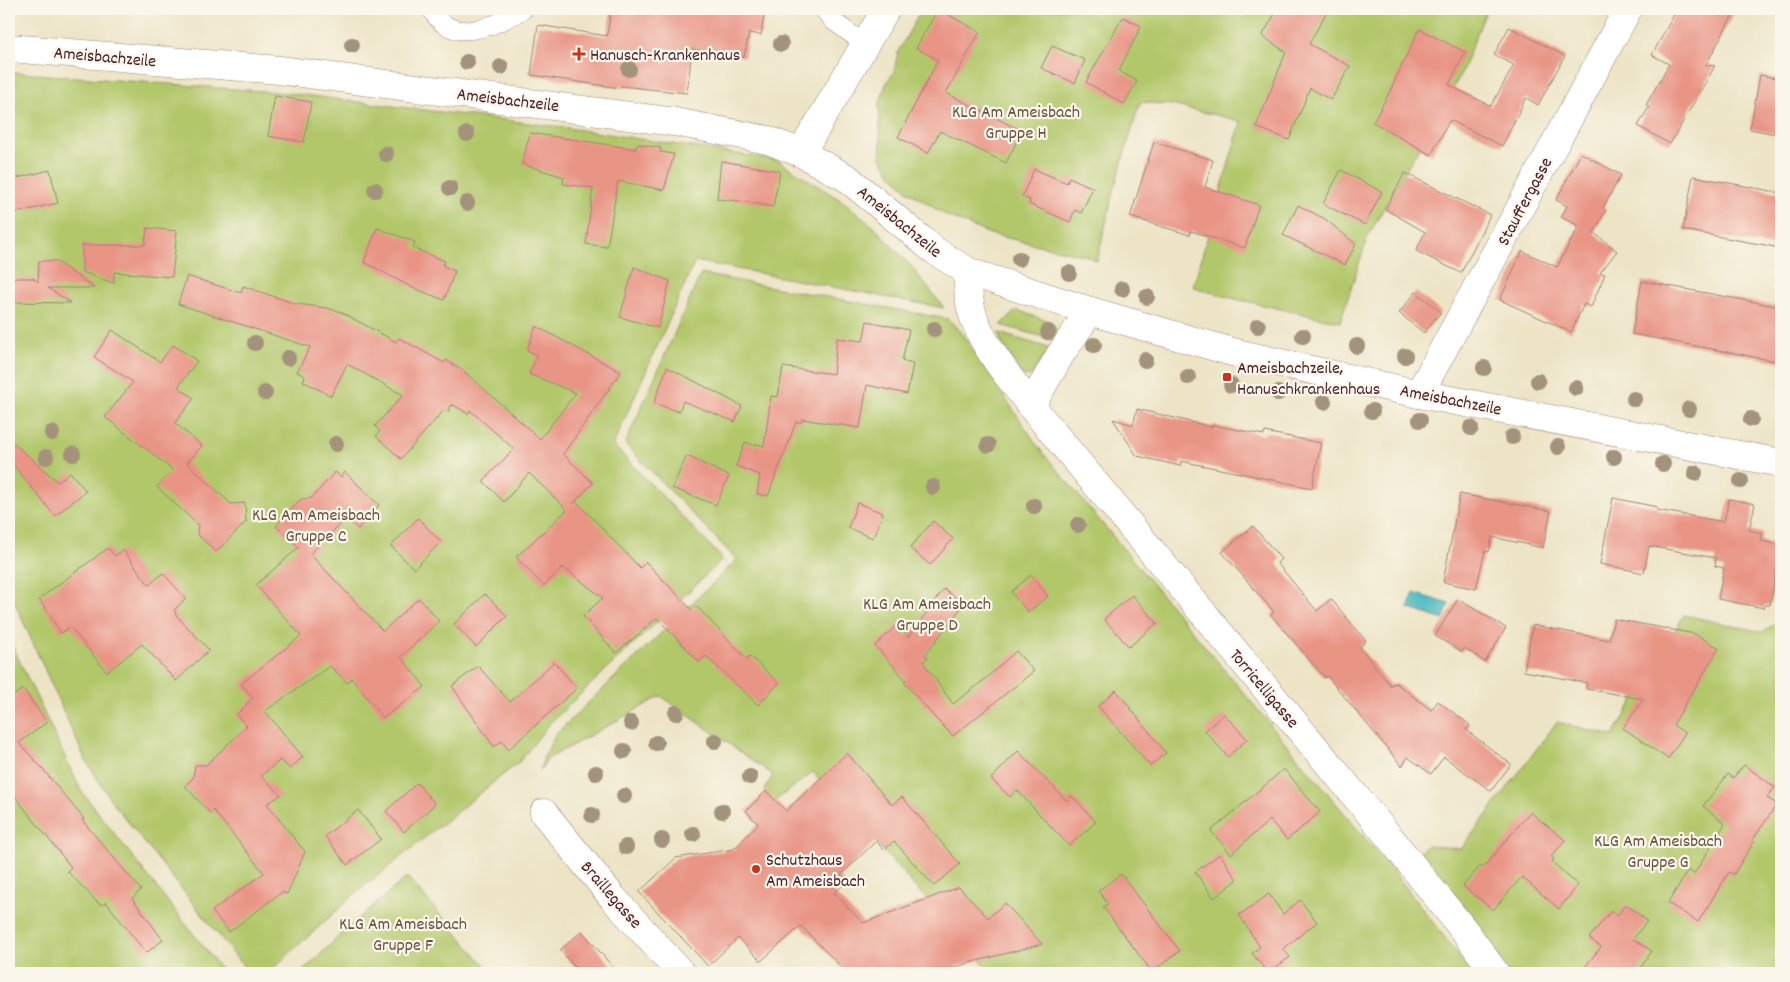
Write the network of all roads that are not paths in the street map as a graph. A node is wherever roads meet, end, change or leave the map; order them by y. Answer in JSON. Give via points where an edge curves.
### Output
{"nodes":[{"id":1,"x":431,"y":9,"type":"edge"},
{"id":2,"x":524,"y":9,"type":"edge"},
{"id":3,"x":823,"y":9,"type":"edge"},
{"id":4,"x":886,"y":9,"type":"edge"},
{"id":5,"x":1628,"y":9,"type":"edge"},
{"id":6,"x":865,"y":44,"type":"junction"},
{"id":7,"x":9,"y":48,"type":"edge"},
{"id":8,"x":801,"y":153,"type":"junction"},
{"id":9,"x":968,"y":272,"type":"junction"},
{"id":10,"x":1090,"y":311,"type":"junction"},
{"id":11,"x":1419,"y":394,"type":"junction"},
{"id":12,"x":1031,"y":406,"type":"junction"},
{"id":13,"x":1781,"y":463,"type":"edge"},
{"id":14,"x":544,"y":813,"type":"dead end"},
{"id":15,"x":681,"y":973,"type":"edge"},
{"id":16,"x":1494,"y":973,"type":"edge"}],
"edges":[{"from":1,"to":2,"type":"lane","via":[[445,27],[466,30],[508,18]]},
{"from":3,"to":6,"type":"lane","via":[[832,21]]},
{"from":4,"to":6,"type":"street"},
{"from":5,"to":11,"type":"street","name":"Stauffergasse"},
{"from":6,"to":8,"type":"street"},
{"from":7,"to":8,"type":"street","name":"Ameisbachzeile","via":[[279,70],[545,103],[735,132]]},
{"from":8,"to":9,"type":"street","name":"Ameisbachzeile","via":[[847,178],[935,250]]},
{"from":9,"to":10,"type":"street","name":"Ameisbachzeile"},
{"from":9,"to":12,"type":"street","name":"Torricelligasse","via":[[968,302],[972,319]]},
{"from":10,"to":11,"type":"street","name":"Ameisbachzeile","via":[[1236,353]]},
{"from":10,"to":12,"type":"street"},
{"from":11,"to":13,"type":"street","name":"Ameisbachzeile"},
{"from":12,"to":16,"type":"street","name":"Torricelligasse","via":[[1391,839]]},
{"from":14,"to":15,"type":"street","name":"Braillegasse"}]}
